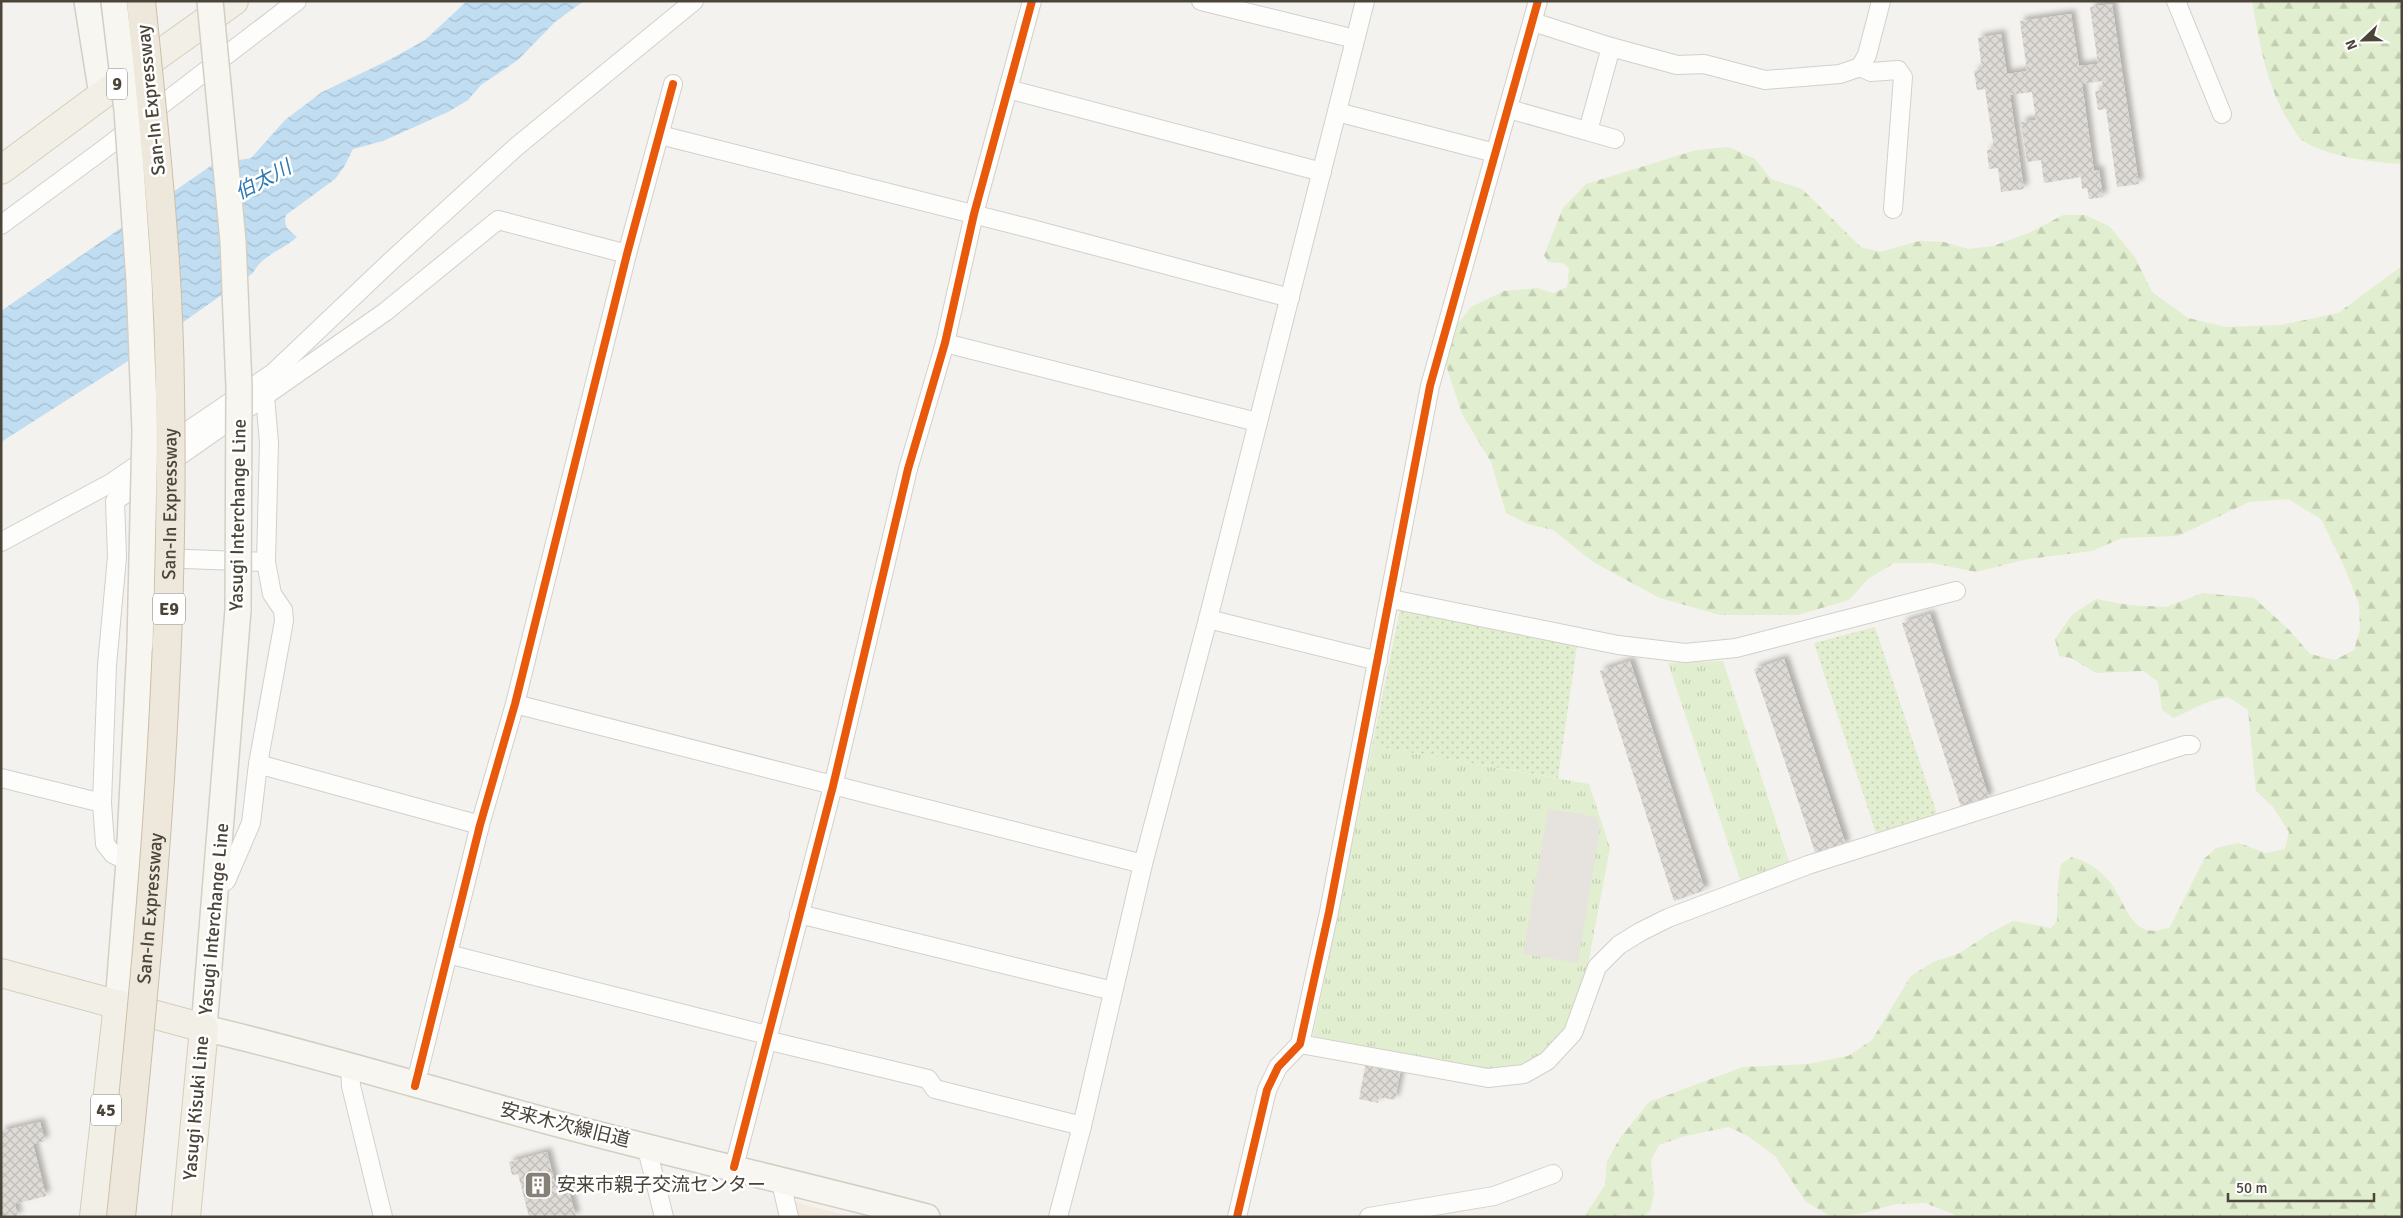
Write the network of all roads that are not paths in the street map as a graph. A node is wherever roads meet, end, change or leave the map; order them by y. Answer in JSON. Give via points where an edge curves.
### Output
{"nodes":[{"id":1,"x":86,"y":1,"type":"edge"},
{"id":2,"x":114,"y":1,"type":"edge"},
{"id":3,"x":141,"y":1,"type":"edge"},
{"id":4,"x":152,"y":1,"type":"edge"},
{"id":5,"x":210,"y":1,"type":"edge"},
{"id":6,"x":234,"y":1,"type":"edge"},
{"id":7,"x":298,"y":1,"type":"edge"},
{"id":8,"x":694,"y":1,"type":"edge"},
{"id":9,"x":1032,"y":1,"type":"edge"},
{"id":10,"x":1201,"y":1,"type":"edge"},
{"id":11,"x":1365,"y":1,"type":"edge"},
{"id":12,"x":1538,"y":1,"type":"edge"},
{"id":13,"x":1881,"y":1,"type":"edge"},
{"id":14,"x":2176,"y":1,"type":"edge"},
{"id":15,"x":1532,"y":22,"type":"junction"},
{"id":16,"x":1355,"y":39,"type":"junction"},
{"id":17,"x":1611,"y":47,"type":"junction"},
{"id":18,"x":1860,"y":66,"type":"junction"},
{"id":19,"x":673,"y":84,"type":"dead end"},
{"id":20,"x":1008,"y":89,"type":"junction"},
{"id":21,"x":102,"y":95,"type":"junction"},
{"id":22,"x":1509,"y":109,"type":"junction"},
{"id":23,"x":1337,"y":112,"type":"junction"},
{"id":24,"x":2222,"y":114,"type":"dead end"},
{"id":25,"x":1588,"y":131,"type":"junction"},
{"id":26,"x":660,"y":136,"type":"junction"},
{"id":27,"x":1616,"y":139,"type":"dead end"},
{"id":28,"x":1496,"y":153,"type":"junction"},
{"id":29,"x":1,"y":170,"type":"edge"},
{"id":30,"x":1322,"y":172,"type":"junction"},
{"id":31,"x":1894,"y":209,"type":"dead end"},
{"id":32,"x":974,"y":214,"type":"junction"},
{"id":33,"x":1,"y":225,"type":"edge"},
{"id":34,"x":627,"y":254,"type":"junction"},
{"id":35,"x":1290,"y":298,"type":"junction"},
{"id":36,"x":944,"y":343,"type":"junction"},
{"id":37,"x":277,"y":378,"type":"junction"},
{"id":38,"x":265,"y":396,"type":"junction"},
{"id":39,"x":1257,"y":422,"type":"junction"},
{"id":40,"x":111,"y":483,"type":"junction"},
{"id":41,"x":115,"y":501,"type":"junction"},
{"id":42,"x":1,"y":542,"type":"edge"},
{"id":43,"x":117,"y":557,"type":"junction"},
{"id":44,"x":266,"y":562,"type":"junction"},
{"id":45,"x":1956,"y":591,"type":"dead end"},
{"id":46,"x":1391,"y":599,"type":"junction"},
{"id":47,"x":1208,"y":619,"type":"junction"},
{"id":48,"x":1378,"y":661,"type":"junction"},
{"id":49,"x":515,"y":704,"type":"junction"},
{"id":50,"x":2191,"y":745,"type":"dead end"},
{"id":51,"x":258,"y":764,"type":"junction"},
{"id":52,"x":1,"y":778,"type":"edge"},
{"id":53,"x":833,"y":786,"type":"junction"},
{"id":54,"x":102,"y":803,"type":"junction"},
{"id":55,"x":480,"y":826,"type":"junction"},
{"id":56,"x":129,"y":862,"type":"junction"},
{"id":57,"x":1143,"y":864,"type":"junction"},
{"id":58,"x":214,"y":885,"type":"junction"},
{"id":59,"x":799,"y":914,"type":"junction"},
{"id":60,"x":448,"y":954,"type":"junction"},
{"id":61,"x":1,"y":973,"type":"edge"},
{"id":62,"x":1113,"y":991,"type":"junction"},
{"id":63,"x":118,"y":1004,"type":"junction"},
{"id":64,"x":204,"y":1028,"type":"junction"},
{"id":65,"x":766,"y":1037,"type":"junction"},
{"id":66,"x":1300,"y":1044,"type":"junction"},
{"id":67,"x":350,"y":1065,"type":"junction"},
{"id":68,"x":415,"y":1086,"type":"junction"},
{"id":69,"x":1082,"y":1126,"type":"junction"},
{"id":70,"x":646,"y":1146,"type":"junction"},
{"id":71,"x":734,"y":1167,"type":"junction"},
{"id":72,"x":1553,"y":1174,"type":"dead end"},
{"id":73,"x":780,"y":1178,"type":"junction"},
{"id":74,"x":1459,"y":1209,"type":"edge"},
{"id":75,"x":94,"y":1217,"type":"edge"},
{"id":76,"x":121,"y":1217,"type":"edge"},
{"id":77,"x":132,"y":1217,"type":"edge"},
{"id":78,"x":186,"y":1217,"type":"edge"},
{"id":79,"x":383,"y":1217,"type":"edge"},
{"id":80,"x":664,"y":1217,"type":"edge"},
{"id":81,"x":789,"y":1217,"type":"edge"},
{"id":82,"x":927,"y":1217,"type":"edge"},
{"id":83,"x":1058,"y":1217,"type":"edge"},
{"id":84,"x":1237,"y":1217,"type":"edge"},
{"id":85,"x":1369,"y":1217,"type":"edge"}],
"edges":[{"from":1,"to":21,"type":"main road"},
{"from":2,"to":56,"type":"main road","bridge":true,"via":[[139,280],[145,431],[140,645]]},
{"from":3,"to":76,"type":"highway","name":"San-In Expressway","number":"E9","bridge":true,"via":[[161,193],[167,288],[169,600],[156,849]]},
{"from":4,"to":77,"type":"highway","name":"San-In Expressway","number":"E9","via":[[177,287],[181,388],[180,601],[167,849]]},
{"from":5,"to":58,"type":"main road","name":"Yasugi Interchange Line","bridge":true,"via":[[233,241],[239,387],[238,610],[224,802]]},
{"from":6,"to":21,"type":"main road","number":"9"},
{"from":7,"to":33,"type":"street"},
{"from":8,"to":37,"type":"street","via":[[516,147],[391,261]]},
{"from":9,"to":20,"type":"street"},
{"from":10,"to":16,"type":"street"},
{"from":11,"to":16,"type":"street"},
{"from":12,"to":15,"type":"street"},
{"from":13,"to":18,"type":"street","via":[[1867,55]]},
{"from":14,"to":24,"type":"street"},
{"from":15,"to":17,"type":"street"},
{"from":15,"to":22,"type":"street"},
{"from":16,"to":23,"type":"street"},
{"from":17,"to":18,"type":"street","via":[[1676,65],[1704,64],[1764,80],[1840,74]]},
{"from":17,"to":25,"type":"street"},
{"from":18,"to":31,"type":"street","via":[[1871,72],[1898,70],[1903,76]]},
{"from":19,"to":26,"type":"street"},
{"from":20,"to":30,"type":"street"},
{"from":20,"to":32,"type":"street"},
{"from":21,"to":29,"type":"main road","number":"9"},
{"from":22,"to":25,"type":"street"},
{"from":22,"to":28,"type":"street"},
{"from":23,"to":28,"type":"street"},
{"from":23,"to":30,"type":"street"},
{"from":25,"to":27,"type":"street"},
{"from":26,"to":32,"type":"street"},
{"from":26,"to":34,"type":"street"},
{"from":28,"to":46,"type":"street","via":[[1430,386]]},
{"from":30,"to":35,"type":"street"},
{"from":32,"to":35,"type":"street"},
{"from":32,"to":36,"type":"street"},
{"from":34,"to":37,"type":"street","via":[[498,220],[385,312]]},
{"from":34,"to":49,"type":"street"},
{"from":35,"to":39,"type":"street"},
{"from":36,"to":39,"type":"street"},
{"from":36,"to":53,"type":"street","via":[[908,469]]},
{"from":37,"to":38,"type":"street"},
{"from":37,"to":40,"type":"street"},
{"from":38,"to":41,"type":"street"},
{"from":38,"to":44,"type":"street","via":[[269,443]]},
{"from":39,"to":47,"type":"street"},
{"from":40,"to":41,"type":"street"},
{"from":40,"to":42,"type":"street"},
{"from":41,"to":43,"type":"street"},
{"from":43,"to":44,"type":"street"},
{"from":43,"to":54,"type":"street"},
{"from":44,"to":51,"type":"street","via":[[272,594],[283,610],[284,621]]},
{"from":45,"to":46,"type":"street","via":[[1736,648],[1704,653],[1618,645]]},
{"from":46,"to":48,"type":"street"},
{"from":47,"to":48,"type":"street"},
{"from":47,"to":57,"type":"street"},
{"from":48,"to":66,"type":"street"},
{"from":49,"to":53,"type":"street"},
{"from":49,"to":55,"type":"street"},
{"from":50,"to":66,"type":"street","via":[[1808,866],[1647,928],[1619,945],[1597,966],[1573,1033],[1547,1061],[1524,1074],[1488,1078]]},
{"from":51,"to":55,"type":"street"},
{"from":51,"to":58,"type":"street","via":[[251,823],[226,881]]},
{"from":52,"to":54,"type":"street"},
{"from":53,"to":57,"type":"street"},
{"from":53,"to":59,"type":"street"},
{"from":54,"to":56,"type":"street","via":[[105,844],[113,854]]},
{"from":55,"to":60,"type":"street"},
{"from":56,"to":63,"type":"main road"},
{"from":57,"to":62,"type":"street"},
{"from":58,"to":64,"type":"main road","name":"Yasugi Interchange Line"},
{"from":59,"to":62,"type":"street"},
{"from":59,"to":65,"type":"street"},
{"from":60,"to":65,"type":"street"},
{"from":60,"to":68,"type":"street"},
{"from":61,"to":63,"type":"main road","name":"Yasugi Kisuki Line"},
{"from":62,"to":69,"type":"street"},
{"from":63,"to":64,"type":"main road","name":"Yasugi Kisuki Line"},
{"from":63,"to":75,"type":"main road","number":"45"},
{"from":64,"to":67,"type":"main road","name":"安来木次線旧道"},
{"from":64,"to":78,"type":"main road","name":"Yasugi Kisuki Line"},
{"from":65,"to":69,"type":"street","via":[[928,1078],[934,1089]]},
{"from":65,"to":71,"type":"street"},
{"from":66,"to":84,"type":"street","via":[[1278,1067],[1267,1090]]},
{"from":67,"to":68,"type":"main road","name":"安来木次線旧道"},
{"from":67,"to":79,"type":"street","via":[[351,1086]]},
{"from":68,"to":70,"type":"main road","name":"安来木次線旧道"},
{"from":69,"to":83,"type":"street"},
{"from":70,"to":71,"type":"main road","name":"安来木次線旧道"},
{"from":70,"to":80,"type":"street"},
{"from":71,"to":73,"type":"main road","name":"安来木次線旧道"},
{"from":72,"to":74,"type":"street"},
{"from":73,"to":81,"type":"street"},
{"from":73,"to":82,"type":"main road","name":"安来木次線旧道"},
{"from":74,"to":85,"type":"street"}]}
